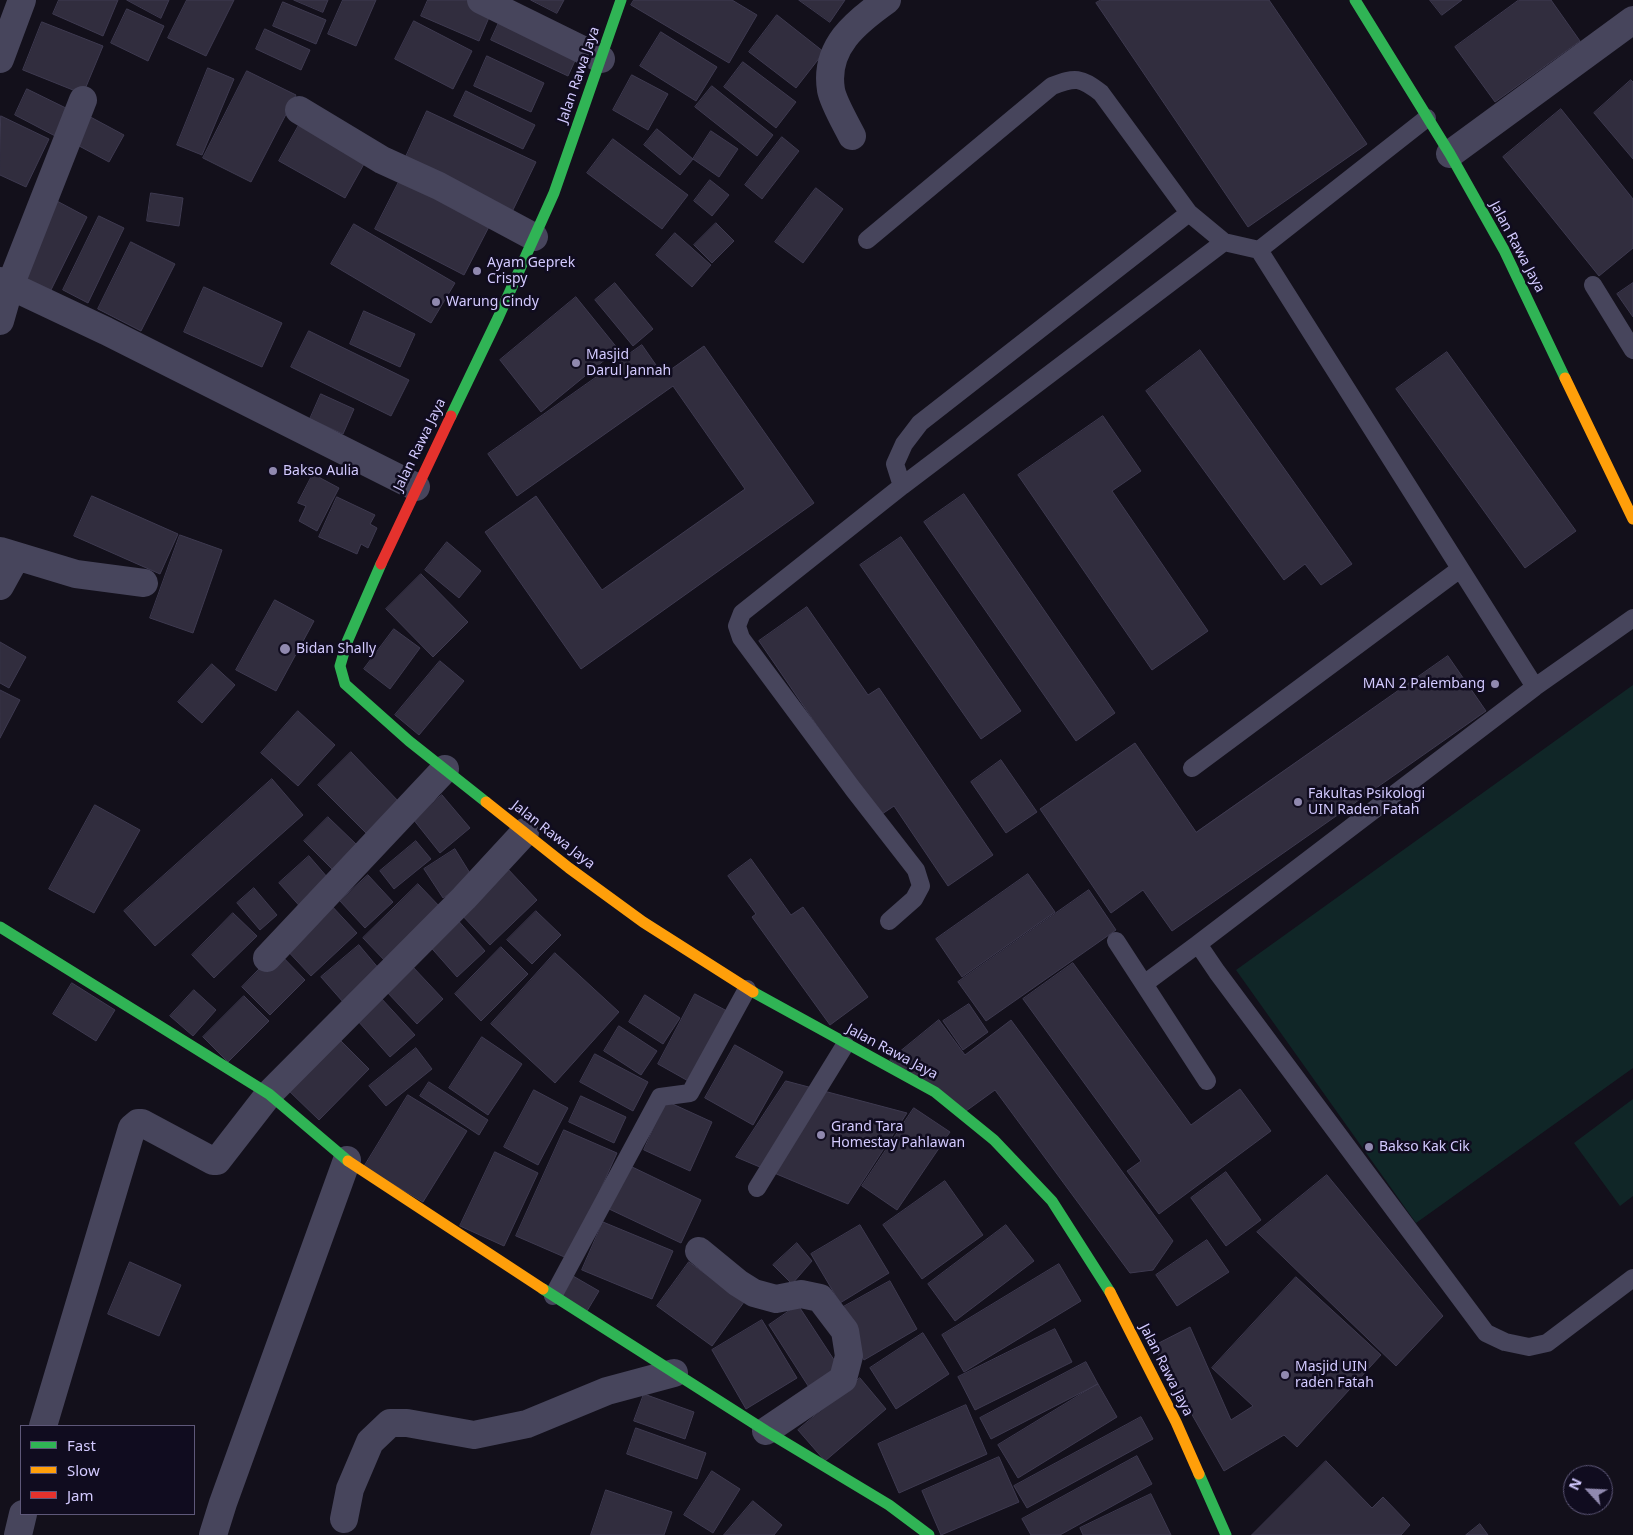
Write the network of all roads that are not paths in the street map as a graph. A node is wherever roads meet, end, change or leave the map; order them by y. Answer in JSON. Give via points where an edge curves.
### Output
{"nodes":[{"id":1,"x":22,"y":0,"type":"edge"},
{"id":2,"x":481,"y":0,"type":"edge"},
{"id":3,"x":621,"y":0,"type":"edge"},
{"id":4,"x":887,"y":0,"type":"edge"},
{"id":5,"x":1355,"y":0,"type":"edge"},
{"id":6,"x":1633,"y":20,"type":"edge"},
{"id":7,"x":0,"y":59,"type":"edge"},
{"id":8,"x":601,"y":59,"type":"junction"},
{"id":9,"x":83,"y":100,"type":"dead end"},
{"id":10,"x":300,"y":110,"type":"dead end"},
{"id":11,"x":1427,"y":118,"type":"junction"},
{"id":12,"x":852,"y":136,"type":"dead end"},
{"id":13,"x":1450,"y":154,"type":"junction"},
{"id":14,"x":1189,"y":212,"type":"junction"},
{"id":15,"x":534,"y":237,"type":"junction"},
{"id":16,"x":867,"y":240,"type":"dead end"},
{"id":17,"x":1224,"y":242,"type":"junction"},
{"id":18,"x":1259,"y":250,"type":"junction"},
{"id":19,"x":5,"y":284,"type":"edge"},
{"id":20,"x":1593,"y":285,"type":"dead end"},
{"id":21,"x":0,"y":321,"type":"edge"},
{"id":22,"x":1633,"y":350,"type":"edge"},
{"id":23,"x":902,"y":486,"type":"junction"},
{"id":24,"x":416,"y":487,"type":"junction"},
{"id":25,"x":1633,"y":518,"type":"edge"},
{"id":26,"x":8,"y":554,"type":"edge"},
{"id":27,"x":1460,"y":569,"type":"junction"},
{"id":28,"x":144,"y":583,"type":"dead end"},
{"id":29,"x":0,"y":586,"type":"edge"},
{"id":30,"x":1633,"y":618,"type":"edge"},
{"id":31,"x":1535,"y":687,"type":"junction"},
{"id":32,"x":1192,"y":768,"type":"dead end"},
{"id":33,"x":445,"y":769,"type":"junction"},
{"id":34,"x":524,"y":832,"type":"junction"},
{"id":35,"x":889,"y":921,"type":"dead end"},
{"id":36,"x":0,"y":926,"type":"edge"},
{"id":37,"x":1116,"y":941,"type":"dead end"},
{"id":38,"x":1198,"y":944,"type":"junction"},
{"id":39,"x":267,"y":958,"type":"dead end"},
{"id":40,"x":1144,"y":984,"type":"junction"},
{"id":41,"x":747,"y":989,"type":"junction"},
{"id":42,"x":845,"y":1045,"type":"junction"},
{"id":43,"x":1207,"y":1081,"type":"dead end"},
{"id":44,"x":269,"y":1094,"type":"junction"},
{"id":45,"x":347,"y":1160,"type":"junction"},
{"id":46,"x":757,"y":1188,"type":"dead end"},
{"id":47,"x":698,"y":1251,"type":"dead end"},
{"id":48,"x":1633,"y":1278,"type":"edge"},
{"id":49,"x":553,"y":1296,"type":"junction"},
{"id":50,"x":674,"y":1373,"type":"junction"},
{"id":51,"x":44,"y":1425,"type":"edge"},
{"id":52,"x":766,"y":1431,"type":"junction"},
{"id":53,"x":23,"y":1515,"type":"edge"},
{"id":54,"x":344,"y":1519,"type":"dead end"},
{"id":55,"x":18,"y":1535,"type":"edge"},
{"id":56,"x":213,"y":1535,"type":"edge"},
{"id":57,"x":929,"y":1535,"type":"edge"},
{"id":58,"x":1226,"y":1535,"type":"edge"}],
"edges":[{"from":1,"to":7,"type":"street"},
{"from":2,"to":8,"type":"street"},
{"from":3,"to":8,"type":"street","name":"Jalan Rawa Jaya"},
{"from":4,"to":12,"type":"street","via":[[855,25],[839,43],[830,65],[831,91]]},
{"from":5,"to":11,"type":"street","name":"Jalan Rawa Jaya"},
{"from":6,"to":13,"type":"street"},
{"from":8,"to":15,"type":"street","name":"Jalan Rawa Jaya","via":[[554,193]]},
{"from":9,"to":19,"type":"street"},
{"from":10,"to":15,"type":"street","via":[[382,160],[439,186]]},
{"from":11,"to":13,"type":"street","name":"Jalan Rawa Jaya"},
{"from":11,"to":18,"type":"lane"},
{"from":13,"to":25,"type":"street","name":"Jalan Rawa Jaya","via":[[1504,250]]},
{"from":14,"to":16,"type":"lane","via":[[1101,93],[1086,82],[1071,79],[1052,86]]},
{"from":14,"to":17,"type":"lane"},
{"from":14,"to":23,"type":"lane","via":[[920,423],[904,444],[895,464]]},
{"from":15,"to":24,"type":"street","name":"Jalan Rawa Jaya"},
{"from":17,"to":18,"type":"lane"},
{"from":17,"to":23,"type":"lane"},
{"from":18,"to":27,"type":"lane"},
{"from":19,"to":21,"type":"street"},
{"from":19,"to":24,"type":"street","via":[[106,331]]},
{"from":20,"to":22,"type":"lane"},
{"from":23,"to":35,"type":"lane","via":[[742,613],[737,626],[741,638],[916,870],[921,886],[914,899]]},
{"from":24,"to":33,"type":"street","name":"Jalan Rawa Jaya","via":[[347,642],[340,666],[345,684]]},
{"from":26,"to":28,"type":"street","via":[[76,574]]},
{"from":26,"to":29,"type":"street"},
{"from":27,"to":31,"type":"lane"},
{"from":27,"to":32,"type":"lane"},
{"from":30,"to":31,"type":"lane"},
{"from":31,"to":38,"type":"lane"},
{"from":33,"to":34,"type":"street","name":"Jalan Rawa Jaya"},
{"from":33,"to":39,"type":"street"},
{"from":34,"to":41,"type":"street","name":"Jalan Rawa Jaya","via":[[644,922]]},
{"from":34,"to":44,"type":"street","via":[[464,898]]},
{"from":36,"to":44,"type":"street"},
{"from":37,"to":40,"type":"lane"},
{"from":38,"to":40,"type":"lane"},
{"from":38,"to":48,"type":"lane","via":[[1486,1333],[1528,1347],[1548,1343]]},
{"from":40,"to":43,"type":"lane"},
{"from":41,"to":42,"type":"street","name":"Jalan Rawa Jaya"},
{"from":41,"to":49,"type":"lane","via":[[690,1093],[660,1097]]},
{"from":42,"to":46,"type":"lane"},
{"from":42,"to":58,"type":"street","name":"Jalan Rawa Jaya","via":[[935,1092],[994,1140],[1052,1201],[1108,1288],[1176,1422]]},
{"from":44,"to":45,"type":"street"},
{"from":44,"to":51,"type":"street","via":[[217,1161],[142,1123],[132,1128]]},
{"from":45,"to":49,"type":"street"},
{"from":45,"to":56,"type":"street"},
{"from":47,"to":52,"type":"street","via":[[754,1293],[776,1299],[801,1294],[820,1298],[845,1331],[849,1356],[843,1379]]},
{"from":49,"to":50,"type":"street"},
{"from":50,"to":52,"type":"street"},
{"from":50,"to":54,"type":"street","via":[[607,1391],[526,1424],[474,1435],[390,1423],[370,1442],[350,1489]]},
{"from":52,"to":57,"type":"street","via":[[889,1505]]},
{"from":53,"to":55,"type":"street"}]}
